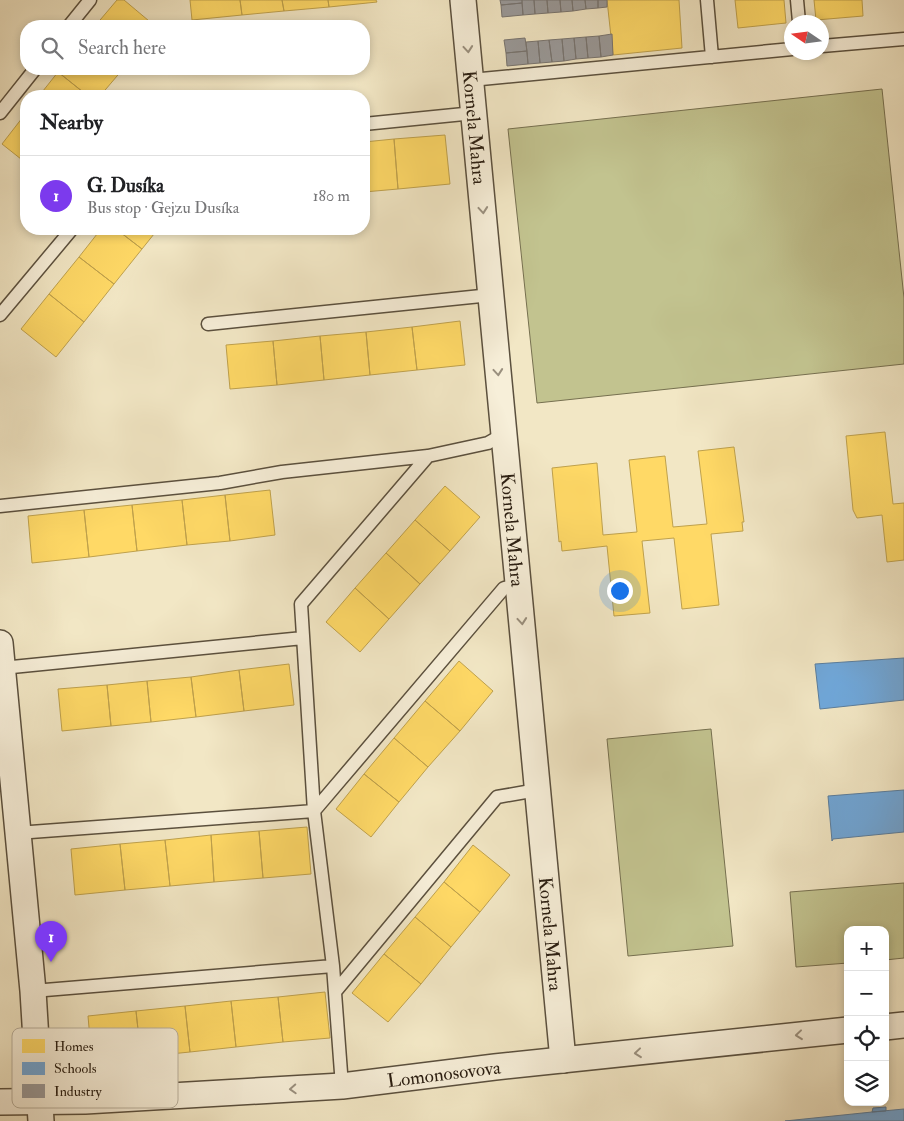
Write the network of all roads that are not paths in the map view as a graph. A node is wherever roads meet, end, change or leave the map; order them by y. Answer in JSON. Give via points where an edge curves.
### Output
{"nodes":[{"id":1,"x":90,"y":0,"type":"edge"},
{"id":2,"x":463,"y":0,"type":"edge"},
{"id":3,"x":707,"y":0,"type":"edge"},
{"id":4,"x":797,"y":0,"type":"edge"},
{"id":5,"x":798,"y":15,"type":"edge"},
{"id":6,"x":74,"y":20,"type":"edge"},
{"id":7,"x":904,"y":39,"type":"edge"},
{"id":8,"x":829,"y":45,"type":"edge"},
{"id":9,"x":784,"y":50,"type":"edge"},
{"id":10,"x":712,"y":57,"type":"junction"},
{"id":11,"x":31,"y":75,"type":"edge"},
{"id":12,"x":471,"y":80,"type":"junction"},
{"id":13,"x":0,"y":113,"type":"edge"},
{"id":14,"x":474,"y":114,"type":"junction"},
{"id":15,"x":370,"y":123,"type":"edge"},
{"id":16,"x":67,"y":235,"type":"edge"},
{"id":17,"x":491,"y":295,"type":"junction"},
{"id":18,"x":0,"y":315,"type":"edge"},
{"id":19,"x":208,"y":324,"type":"dead end"},
{"id":20,"x":504,"y":434,"type":"junction"},
{"id":21,"x":428,"y":456,"type":"junction"},
{"id":22,"x":0,"y":506,"type":"edge"},
{"id":23,"x":518,"y":585,"type":"junction"},
{"id":24,"x":303,"y":638,"type":"junction"},
{"id":25,"x":0,"y":644,"type":"edge"},
{"id":26,"x":2,"y":668,"type":"junction"},
{"id":27,"x":538,"y":790,"type":"junction"},
{"id":28,"x":314,"y":811,"type":"junction"},
{"id":29,"x":17,"y":833,"type":"junction"},
{"id":30,"x":333,"y":966,"type":"junction"},
{"id":31,"x":33,"y":991,"type":"junction"},
{"id":32,"x":335,"y":992,"type":"junction"},
{"id":33,"x":904,"y":1025,"type":"edge"},
{"id":34,"x":889,"y":1027,"type":"edge"},
{"id":35,"x":35,"y":1028,"type":"edge"},
{"id":36,"x":844,"y":1030,"type":"edge"},
{"id":37,"x":563,"y":1060,"type":"junction"},
{"id":38,"x":342,"y":1086,"type":"junction"},
{"id":39,"x":178,"y":1096,"type":"edge"},
{"id":40,"x":27,"y":1108,"type":"edge"},
{"id":41,"x":54,"y":1108,"type":"edge"},
{"id":42,"x":40,"y":1111,"type":"edge"}],
"edges":[{"from":1,"to":6,"type":"lane"},
{"from":2,"to":12,"type":"street","name":"Kornela Mahra","one_way":true},
{"from":3,"to":10,"type":"lane"},
{"from":4,"to":5,"type":"lane"},
{"from":7,"to":8,"type":"lane"},
{"from":9,"to":10,"type":"lane"},
{"from":10,"to":12,"type":"lane"},
{"from":11,"to":13,"type":"lane"},
{"from":12,"to":14,"type":"street","name":"Kornela Mahra"},
{"from":14,"to":15,"type":"lane"},
{"from":14,"to":17,"type":"street","name":"Kornela Mahra","one_way":true},
{"from":16,"to":18,"type":"lane"},
{"from":17,"to":19,"type":"lane"},
{"from":17,"to":20,"type":"street","name":"Kornela Mahra","one_way":true},
{"from":20,"to":21,"type":"lane","via":[[488,443]]},
{"from":20,"to":23,"type":"street","name":"Kornela Mahra"},
{"from":21,"to":22,"type":"lane","via":[[282,472],[220,483]]},
{"from":21,"to":24,"type":"lane","via":[[301,604]]},
{"from":23,"to":27,"type":"street","name":"Kornela Mahra","one_way":true},
{"from":23,"to":28,"type":"lane","via":[[504,588]]},
{"from":24,"to":26,"type":"lane"},
{"from":24,"to":28,"type":"lane"},
{"from":25,"to":26,"type":"street"},
{"from":26,"to":29,"type":"street"},
{"from":27,"to":32,"type":"lane","via":[[497,797]]},
{"from":27,"to":37,"type":"street","name":"Kornela Mahra"},
{"from":28,"to":29,"type":"lane"},
{"from":28,"to":30,"type":"lane"},
{"from":29,"to":31,"type":"street"},
{"from":30,"to":31,"type":"lane"},
{"from":30,"to":32,"type":"lane"},
{"from":31,"to":35,"type":"street"},
{"from":32,"to":38,"type":"lane"},
{"from":33,"to":34,"type":"street"},
{"from":36,"to":37,"type":"street","name":"Lomonosovova","one_way":true},
{"from":37,"to":38,"type":"street","name":"Lomonosovova"},
{"from":38,"to":39,"type":"street","name":"Lomonosovova","one_way":true},
{"from":40,"to":42,"type":"street","name":"Lomonosovova"},
{"from":41,"to":42,"type":"street","name":"Lomonosovova","one_way":true}]}
